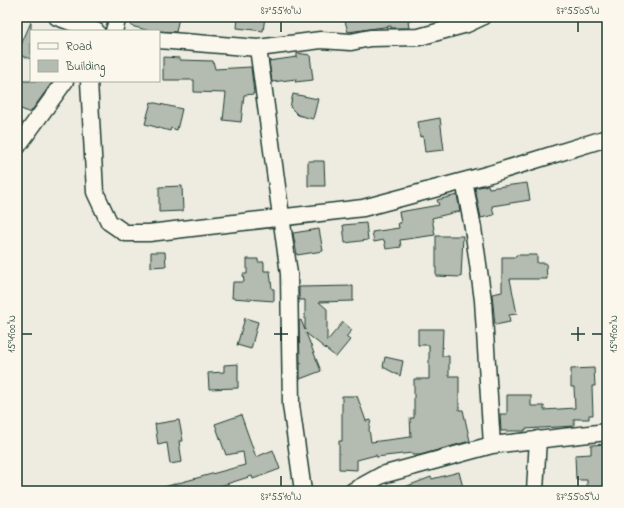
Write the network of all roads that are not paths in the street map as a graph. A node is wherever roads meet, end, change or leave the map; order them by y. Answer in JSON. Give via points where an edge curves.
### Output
{"nodes":[{"id":1,"x":57,"y":17,"type":"edge"},
{"id":2,"x":118,"y":17,"type":"edge"},
{"id":3,"x":482,"y":17,"type":"edge"},
{"id":4,"x":93,"y":30,"type":"edge"},
{"id":5,"x":114,"y":30,"type":"edge"},
{"id":6,"x":160,"y":40,"type":"edge"},
{"id":7,"x":258,"y":48,"type":"junction"},
{"id":8,"x":64,"y":82,"type":"edge"},
{"id":9,"x":89,"y":82,"type":"edge"},
{"id":10,"x":607,"y":138,"type":"edge"},
{"id":11,"x":17,"y":147,"type":"edge"},
{"id":12,"x":464,"y":181,"type":"junction"},
{"id":13,"x":282,"y":218,"type":"junction"},
{"id":14,"x":607,"y":432,"type":"edge"},
{"id":15,"x":538,"y":439,"type":"junction"},
{"id":16,"x":492,"y":445,"type":"junction"},
{"id":17,"x":303,"y":491,"type":"edge"},
{"id":18,"x":353,"y":491,"type":"edge"},
{"id":19,"x":535,"y":491,"type":"edge"}],
"edges":[{"from":1,"to":4,"type":"street"},
{"from":2,"to":5,"type":"street"},
{"from":3,"to":7,"type":"street","via":[[467,24],[419,36],[370,38],[351,42],[321,40]]},
{"from":6,"to":7,"type":"street"},
{"from":7,"to":13,"type":"street"},
{"from":8,"to":11,"type":"street"},
{"from":9,"to":13,"type":"street","via":[[95,192],[109,222],[125,233],[149,233]]},
{"from":10,"to":12,"type":"street"},
{"from":12,"to":13,"type":"street","via":[[363,208]]},
{"from":12,"to":16,"type":"street","via":[[483,300]]},
{"from":13,"to":17,"type":"street","via":[[289,274],[291,405]]},
{"from":14,"to":15,"type":"street"},
{"from":15,"to":16,"type":"street"},
{"from":15,"to":19,"type":"street"},
{"from":16,"to":18,"type":"street","via":[[382,475]]}]}
